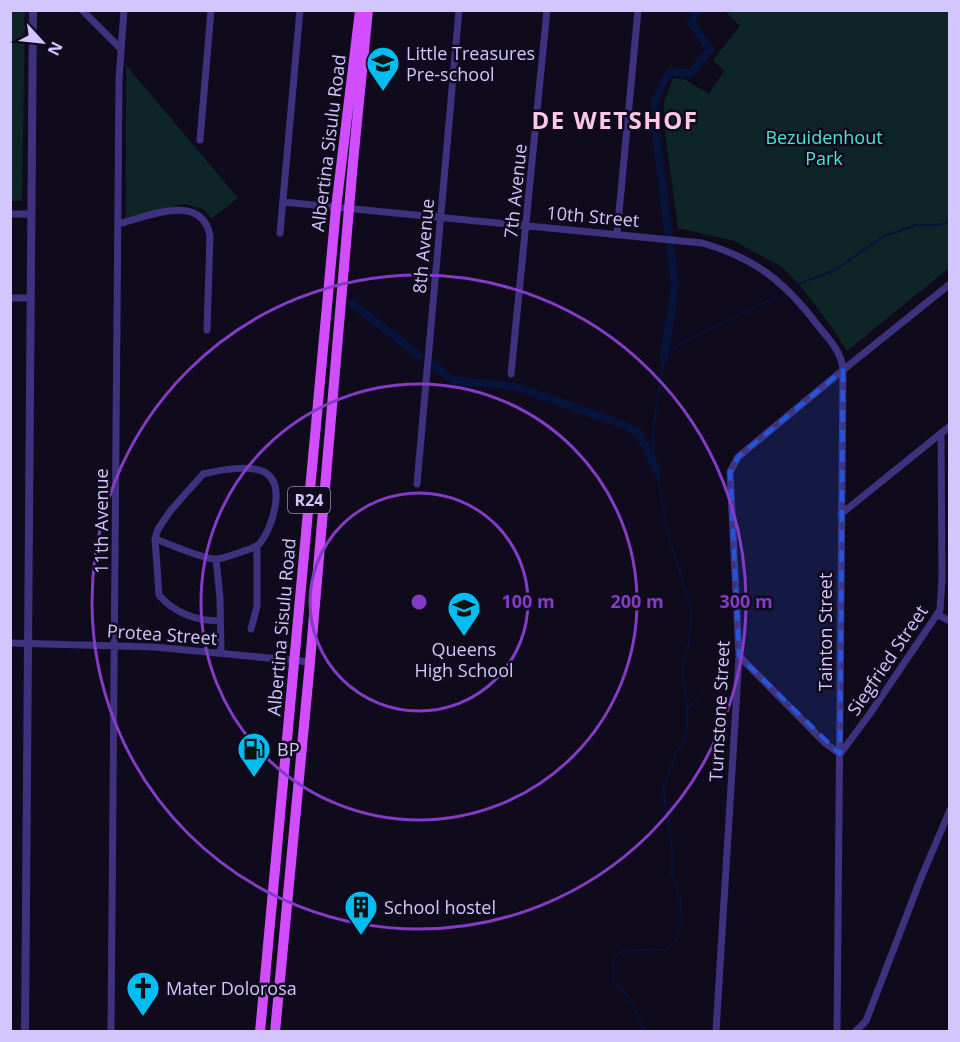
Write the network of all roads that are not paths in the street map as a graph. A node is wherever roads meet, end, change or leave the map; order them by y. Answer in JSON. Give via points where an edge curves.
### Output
{"nodes":[{"id":1,"x":33,"y":10,"type":"edge"},
{"id":2,"x":82,"y":10,"type":"edge"},
{"id":3,"x":124,"y":10,"type":"edge"},
{"id":4,"x":211,"y":10,"type":"edge"},
{"id":5,"x":300,"y":10,"type":"edge"},
{"id":6,"x":360,"y":10,"type":"edge"},
{"id":7,"x":368,"y":10,"type":"edge"},
{"id":8,"x":459,"y":10,"type":"edge"},
{"id":9,"x":548,"y":10,"type":"edge"},
{"id":10,"x":638,"y":10,"type":"edge"},
{"id":11,"x":121,"y":50,"type":"junction"},
{"id":12,"x":200,"y":140,"type":"dead end"},
{"id":13,"x":283,"y":202,"type":"junction"},
{"id":14,"x":336,"y":208,"type":"junction"},
{"id":15,"x":349,"y":209,"type":"junction"},
{"id":16,"x":10,"y":214,"type":"edge"},
{"id":17,"x":31,"y":214,"type":"junction"},
{"id":18,"x":440,"y":217,"type":"junction"},
{"id":19,"x":118,"y":224,"type":"junction"},
{"id":20,"x":527,"y":225,"type":"junction"},
{"id":21,"x":280,"y":233,"type":"dead end"},
{"id":22,"x":617,"y":234,"type":"junction"},
{"id":23,"x":950,"y":284,"type":"edge"},
{"id":24,"x":10,"y":298,"type":"edge"},
{"id":25,"x":30,"y":298,"type":"junction"},
{"id":26,"x":207,"y":330,"type":"dead end"},
{"id":27,"x":843,"y":370,"type":"junction"},
{"id":28,"x":511,"y":374,"type":"dead end"},
{"id":29,"x":950,"y":426,"type":"edge"},
{"id":30,"x":941,"y":433,"type":"junction"},
{"id":31,"x":417,"y":484,"type":"dead end"},
{"id":32,"x":841,"y":514,"type":"junction"},
{"id":33,"x":156,"y":539,"type":"junction"},
{"id":34,"x":257,"y":546,"type":"junction"},
{"id":35,"x":216,"y":559,"type":"junction"},
{"id":36,"x":938,"y":615,"type":"junction"},
{"id":37,"x":220,"y":621,"type":"junction"},
{"id":38,"x":950,"y":621,"type":"edge"},
{"id":39,"x":251,"y":629,"type":"dead end"},
{"id":40,"x":10,"y":643,"type":"edge"},
{"id":41,"x":29,"y":643,"type":"junction"},
{"id":42,"x":115,"y":645,"type":"junction"},
{"id":43,"x":221,"y":653,"type":"junction"},
{"id":44,"x":739,"y":656,"type":"junction"},
{"id":45,"x":295,"y":660,"type":"junction"},
{"id":46,"x":310,"y":662,"type":"junction"},
{"id":47,"x":840,"y":754,"type":"junction"},
{"id":48,"x":950,"y":810,"type":"edge"},
{"id":49,"x":25,"y":1032,"type":"edge"},
{"id":50,"x":111,"y":1032,"type":"edge"},
{"id":51,"x":260,"y":1032,"type":"edge"},
{"id":52,"x":275,"y":1032,"type":"edge"},
{"id":53,"x":716,"y":1032,"type":"edge"},
{"id":54,"x":837,"y":1032,"type":"edge"},
{"id":55,"x":855,"y":1032,"type":"edge"}],
"edges":[{"from":1,"to":17,"type":"street"},
{"from":2,"to":11,"type":"street"},
{"from":3,"to":11,"type":"street","name":"11th Avenue"},
{"from":4,"to":12,"type":"street"},
{"from":5,"to":13,"type":"street"},
{"from":6,"to":14,"type":"main road","name":"Albertina Sisulu Road","number":"R24"},
{"from":7,"to":15,"type":"main road","name":"Albertina Sisulu Road","number":"R24"},
{"from":8,"to":18,"type":"street","name":"8th Avenue"},
{"from":9,"to":20,"type":"street","name":"7th Avenue"},
{"from":10,"to":22,"type":"street"},
{"from":11,"to":19,"type":"street","name":"11th Avenue"},
{"from":13,"to":14,"type":"street","name":"10th Street"},
{"from":13,"to":21,"type":"street"},
{"from":14,"to":15,"type":"street","name":"10th Street"},
{"from":14,"to":45,"type":"main road","name":"Albertina Sisulu Road","number":"R24"},
{"from":15,"to":18,"type":"street","name":"10th Street"},
{"from":15,"to":46,"type":"main road","name":"Albertina Sisulu Road","number":"R24"},
{"from":16,"to":17,"type":"street"},
{"from":17,"to":25,"type":"street"},
{"from":18,"to":20,"type":"street","name":"10th Street"},
{"from":18,"to":31,"type":"street","name":"8th Avenue"},
{"from":19,"to":26,"type":"street","via":[[180,209],[192,210],[206,221],[210,236]]},
{"from":19,"to":42,"type":"street","name":"11th Avenue"},
{"from":20,"to":22,"type":"street","name":"10th Street"},
{"from":20,"to":28,"type":"street","name":"7th Avenue"},
{"from":22,"to":27,"type":"street","name":"10th Street","via":[[702,243],[749,261],[796,297],[839,353]]},
{"from":23,"to":27,"type":"street"},
{"from":24,"to":25,"type":"street"},
{"from":25,"to":41,"type":"street"},
{"from":27,"to":32,"type":"street","name":"Tainton Street"},
{"from":27,"to":44,"type":"street","name":"Turnstone Street","via":[[745,451],[732,467]]},
{"from":29,"to":30,"type":"street"},
{"from":30,"to":32,"type":"street"},
{"from":30,"to":36,"type":"street","name":"Siegfried Street","via":[[942,589]]},
{"from":32,"to":47,"type":"street","name":"Tainton Street"},
{"from":33,"to":34,"type":"street","via":[[171,510],[203,474],[252,468],[268,474],[274,486],[273,519]]},
{"from":33,"to":35,"type":"street"},
{"from":33,"to":37,"type":"street","via":[[161,597],[193,619]]},
{"from":34,"to":35,"type":"street"},
{"from":34,"to":39,"type":"street","via":[[256,606]]},
{"from":35,"to":37,"type":"street"},
{"from":36,"to":38,"type":"street"},
{"from":36,"to":47,"type":"street","name":"Siegfried Street"},
{"from":37,"to":43,"type":"street"},
{"from":40,"to":41,"type":"street","name":"Protea Street"},
{"from":41,"to":42,"type":"street","name":"Protea Street"},
{"from":41,"to":49,"type":"street"},
{"from":42,"to":43,"type":"street","name":"Protea Street"},
{"from":42,"to":50,"type":"street","name":"11th Avenue"},
{"from":43,"to":45,"type":"street","name":"Protea Street"},
{"from":44,"to":47,"type":"street"},
{"from":44,"to":53,"type":"street","name":"Turnstone Street"},
{"from":45,"to":46,"type":"street","name":"Protea Street"},
{"from":45,"to":51,"type":"main road","name":"Albertina Sisulu Road","number":"R24"},
{"from":46,"to":52,"type":"main road","name":"Albertina Sisulu Road","number":"R24"},
{"from":47,"to":54,"type":"street","name":"Tainton Street"},
{"from":48,"to":55,"type":"street","via":[[866,1021]]}]}
